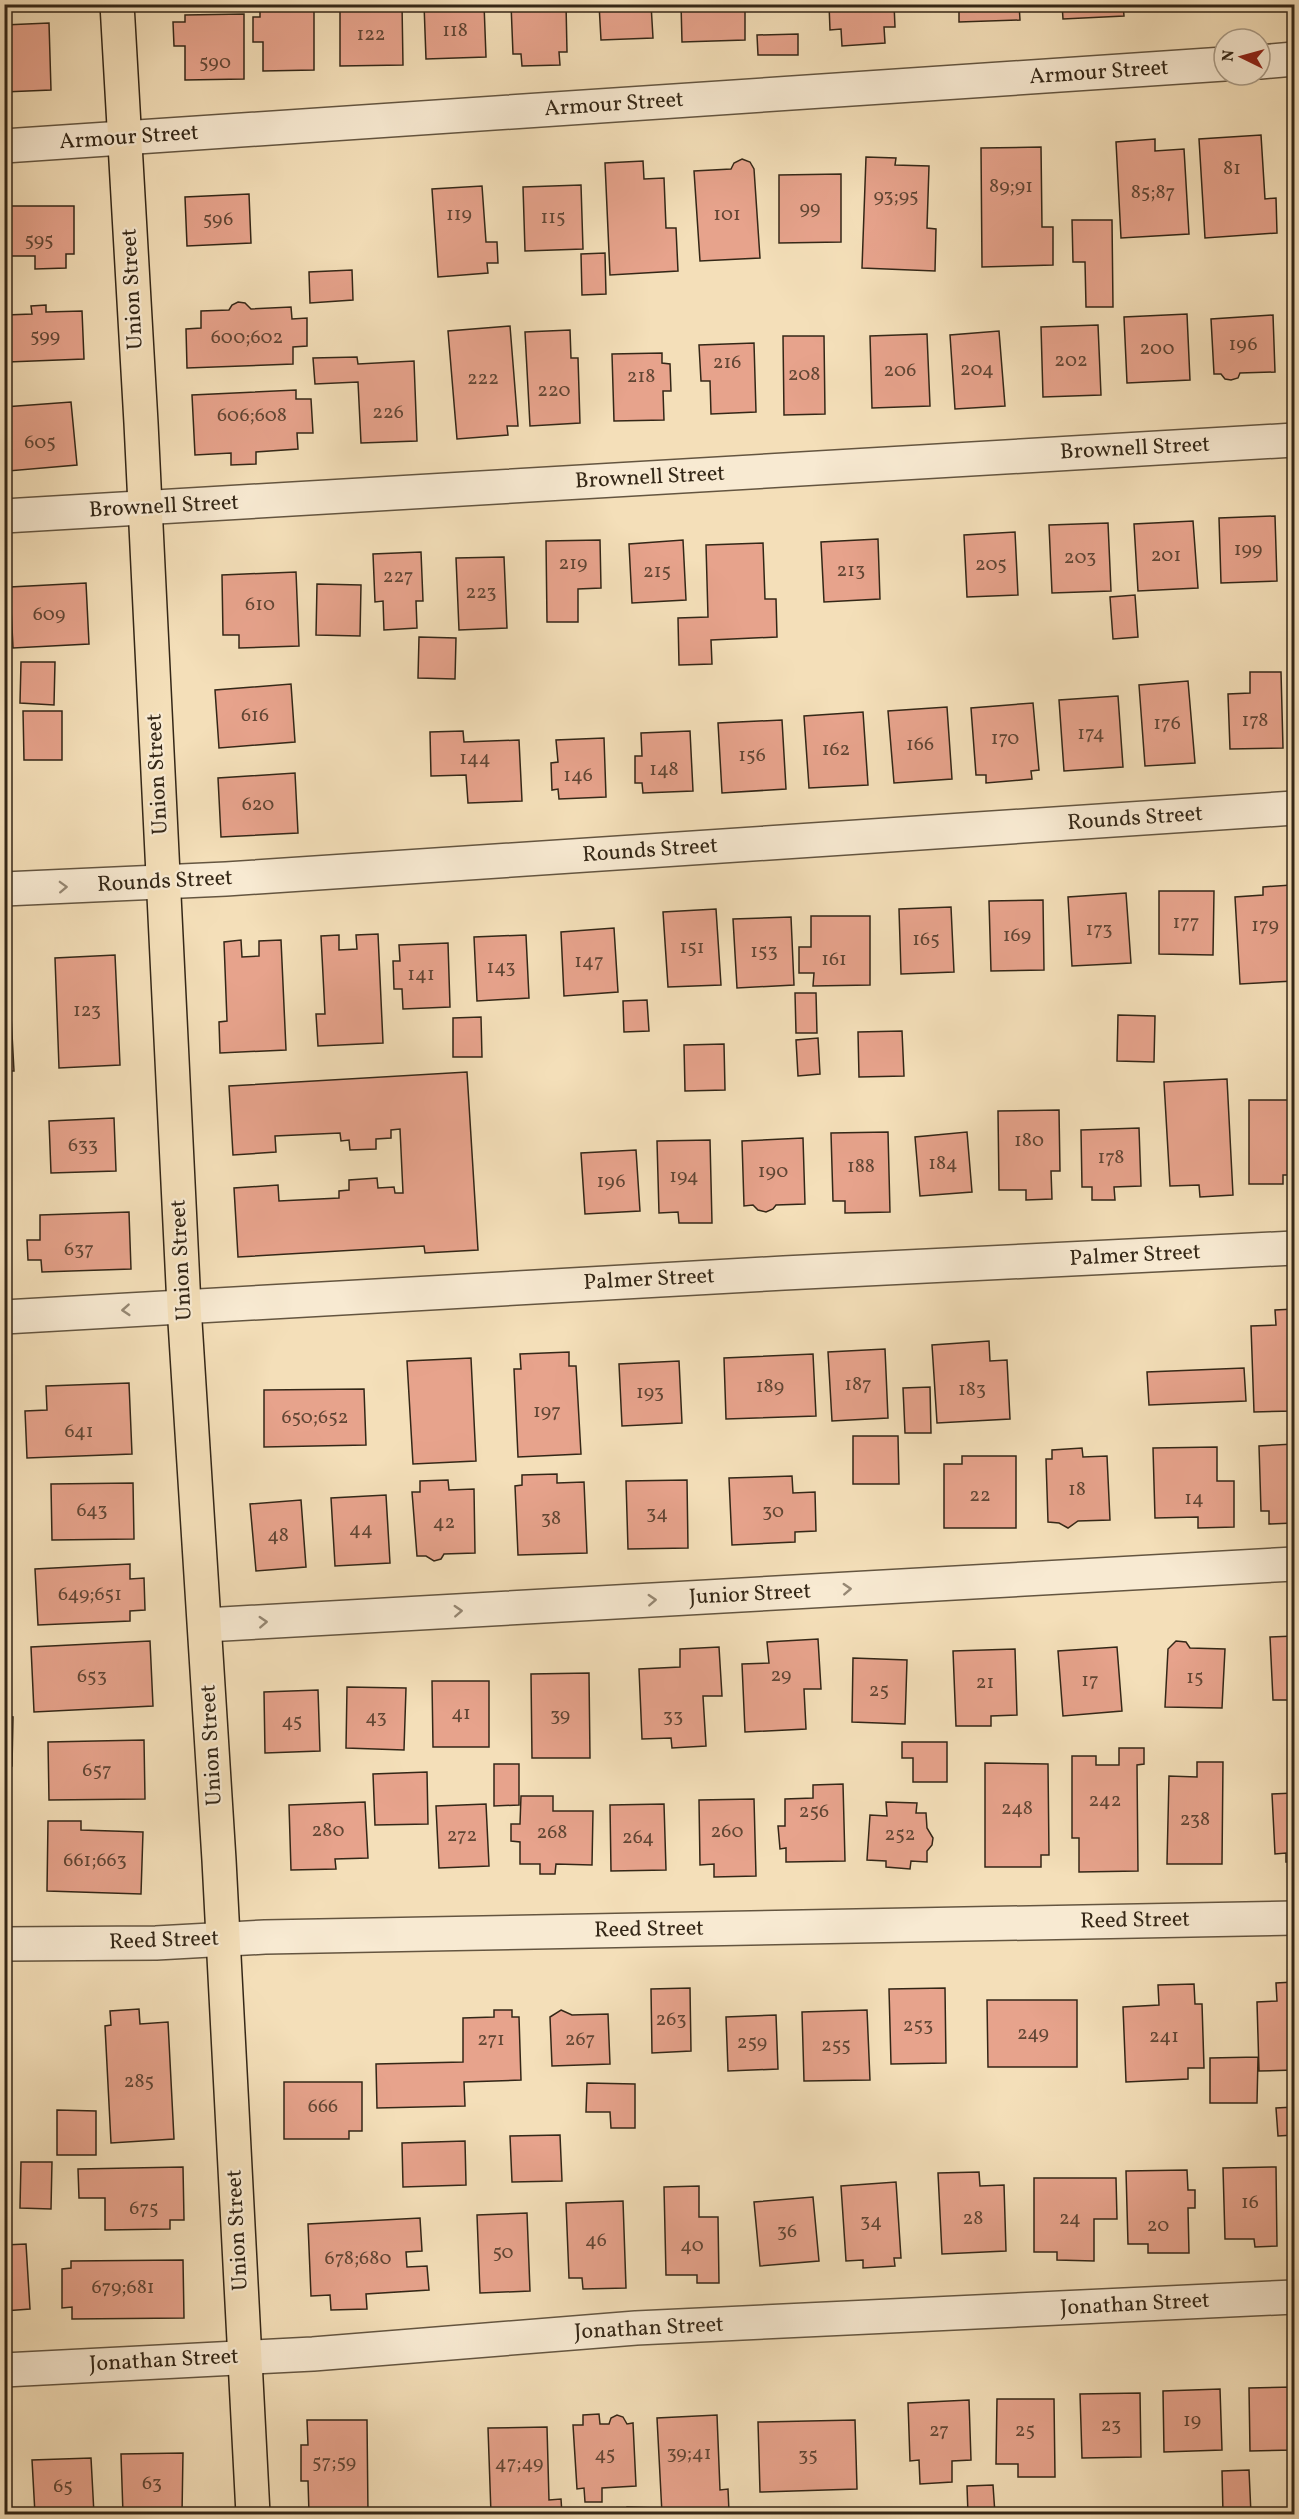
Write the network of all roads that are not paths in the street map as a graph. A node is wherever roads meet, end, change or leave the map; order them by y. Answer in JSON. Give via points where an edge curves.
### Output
{"nodes":[{"id":1,"x":117,"y":4,"type":"edge"},
{"id":2,"x":1294,"y":59,"type":"edge"},
{"id":3,"x":1272,"y":61,"type":"edge"},
{"id":4,"x":1212,"y":65,"type":"edge"},
{"id":5,"x":124,"y":138,"type":"junction"},
{"id":6,"x":4,"y":146,"type":"edge"},
{"id":7,"x":1294,"y":440,"type":"edge"},
{"id":8,"x":144,"y":508,"type":"junction"},
{"id":9,"x":4,"y":516,"type":"edge"},
{"id":10,"x":1294,"y":808,"type":"edge"},
{"id":11,"x":164,"y":882,"type":"junction"},
{"id":12,"x":4,"y":889,"type":"edge"},
{"id":13,"x":1294,"y":1248,"type":"edge"},
{"id":14,"x":184,"y":1306,"type":"junction"},
{"id":15,"x":4,"y":1317,"type":"edge"},
{"id":16,"x":1294,"y":1564,"type":"edge"},
{"id":17,"x":205,"y":1625,"type":"junction"},
{"id":18,"x":1294,"y":1918,"type":"edge"},
{"id":19,"x":223,"y":1939,"type":"junction"},
{"id":20,"x":4,"y":1944,"type":"edge"},
{"id":21,"x":1294,"y":2297,"type":"edge"},
{"id":22,"x":243,"y":2357,"type":"junction"},
{"id":23,"x":4,"y":2370,"type":"edge"},
{"id":24,"x":253,"y":2514,"type":"edge"}],
"edges":[{"from":1,"to":5,"type":"main road","name":"Union Street"},
{"from":2,"to":3,"type":"street"},
{"from":4,"to":5,"type":"street","name":"Armour Street"},
{"from":5,"to":6,"type":"street","name":"Armour Street"},
{"from":5,"to":8,"type":"main road","name":"Union Street"},
{"from":7,"to":8,"type":"street","name":"Brownell Street"},
{"from":8,"to":9,"type":"street","name":"Brownell Street"},
{"from":8,"to":11,"type":"main road","name":"Union Street"},
{"from":10,"to":11,"type":"street","name":"Rounds Street"},
{"from":12,"to":11,"type":"street","name":"Rounds Street","one_way":true},
{"from":11,"to":14,"type":"main road","name":"Union Street"},
{"from":13,"to":14,"type":"street","name":"Palmer Street"},
{"from":14,"to":15,"type":"street","name":"Palmer Street","one_way":true},
{"from":14,"to":17,"type":"main road","name":"Union Street"},
{"from":17,"to":16,"type":"street","name":"Junior Street","one_way":true},
{"from":17,"to":19,"type":"main road","name":"Union Street"},
{"from":18,"to":19,"type":"street","name":"Reed Street"},
{"from":19,"to":20,"type":"street","name":"Reed Street"},
{"from":19,"to":22,"type":"main road","name":"Union Street"},
{"from":21,"to":22,"type":"street","name":"Jonathan Street","via":[[636,2328]]},
{"from":22,"to":23,"type":"street","name":"Jonathan Street"},
{"from":22,"to":24,"type":"main road","name":"Union Street"}]}
